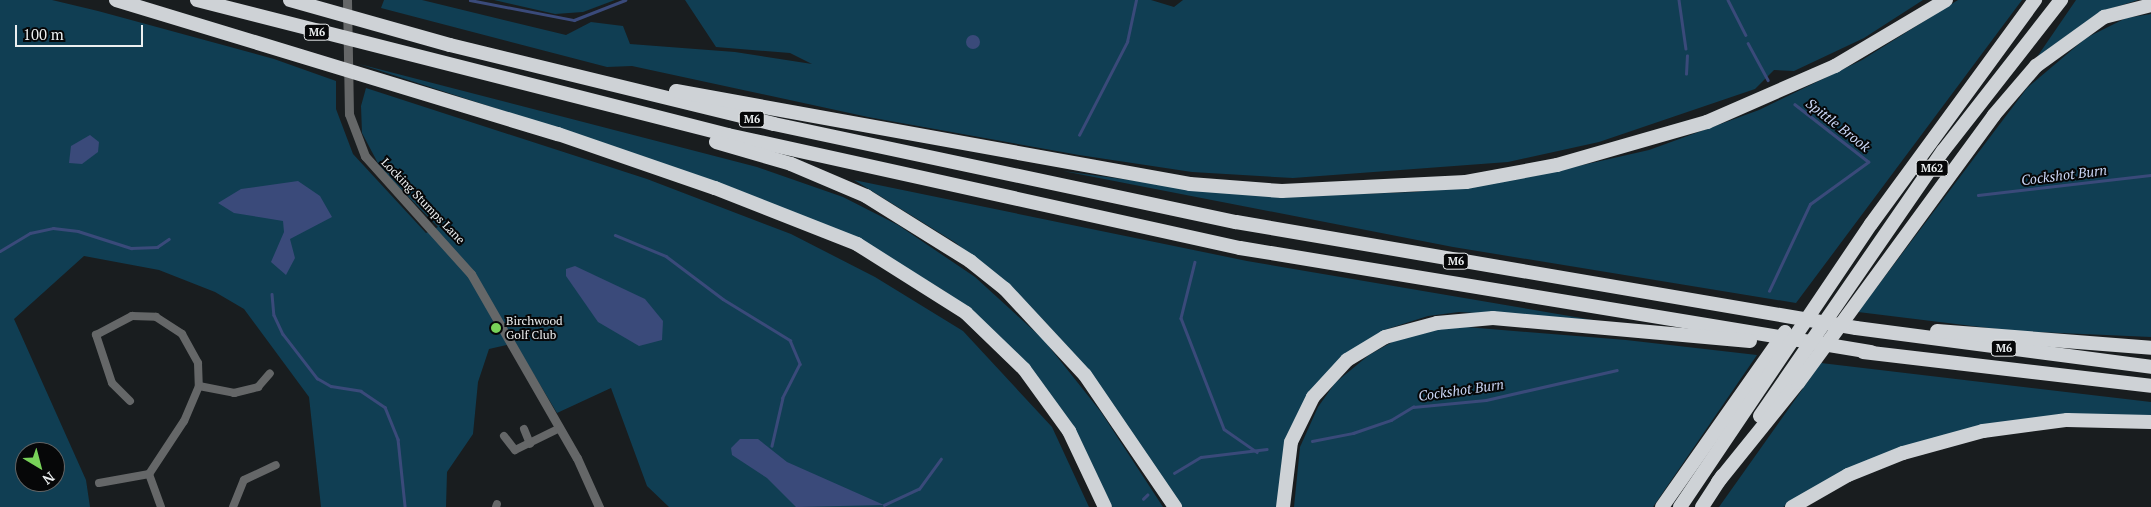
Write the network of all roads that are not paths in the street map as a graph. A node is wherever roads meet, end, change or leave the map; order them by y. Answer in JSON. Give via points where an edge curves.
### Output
{"nodes":[{"id":1,"x":116,"y":0,"type":"edge"},
{"id":2,"x":196,"y":0,"type":"edge"},
{"id":3,"x":290,"y":0,"type":"edge"},
{"id":4,"x":347,"y":0,"type":"edge"},
{"id":5,"x":1946,"y":0,"type":"edge"},
{"id":6,"x":2035,"y":0,"type":"edge"},
{"id":7,"x":2061,"y":0,"type":"edge"},
{"id":8,"x":2151,"y":4,"type":"edge"},
{"id":9,"x":450,"y":45,"type":"junction"},
{"id":10,"x":438,"y":64,"type":"junction"},
{"id":11,"x":1856,"y":328,"type":"junction"},
{"id":12,"x":2151,"y":348,"type":"edge"},
{"id":13,"x":1871,"y":352,"type":"junction"},
{"id":14,"x":2151,"y":367,"type":"edge"},
{"id":15,"x":270,"y":373,"type":"dead end"},
{"id":16,"x":1760,"y":377,"type":"junction"},
{"id":17,"x":1792,"y":382,"type":"junction"},
{"id":18,"x":198,"y":386,"type":"junction"},
{"id":19,"x":2151,"y":386,"type":"edge"},
{"id":20,"x":130,"y":401,"type":"dead end"},
{"id":21,"x":2151,"y":422,"type":"edge"},
{"id":22,"x":560,"y":428,"type":"junction"},
{"id":23,"x":524,"y":429,"type":"dead end"},
{"id":24,"x":504,"y":436,"type":"dead end"},
{"id":25,"x":530,"y":444,"type":"junction"},
{"id":26,"x":276,"y":465,"type":"dead end"},
{"id":27,"x":148,"y":474,"type":"junction"},
{"id":28,"x":99,"y":482,"type":"dead end"},
{"id":29,"x":161,"y":507,"type":"edge"},
{"id":30,"x":233,"y":507,"type":"edge"},
{"id":31,"x":599,"y":507,"type":"edge"},
{"id":32,"x":1105,"y":507,"type":"edge"},
{"id":33,"x":1175,"y":507,"type":"edge"},
{"id":34,"x":1283,"y":507,"type":"edge"},
{"id":35,"x":1662,"y":507,"type":"edge"},
{"id":36,"x":1680,"y":507,"type":"edge"},
{"id":37,"x":1702,"y":507,"type":"edge"},
{"id":38,"x":1792,"y":507,"type":"edge"}],
"edges":[{"from":1,"to":32,"type":"highway","via":[[558,134],[732,194],[857,244],[966,313],[1024,369],[1069,431]]},
{"from":2,"to":10,"type":"highway","number":"M6"},
{"from":3,"to":9,"type":"highway","number":"M6"},
{"from":4,"to":22,"type":"street","name":"Locking Stumps Lane","via":[[348,98],[353,129],[364,156],[471,274]]},
{"from":5,"to":9,"type":"highway","via":[[1835,66],[1707,122],[1558,165],[1466,182],[1369,189],[1282,191],[1190,184],[1090,169]]},
{"from":6,"to":16,"type":"highway","number":"M62","via":[[1822,286]]},
{"from":7,"to":17,"type":"highway","number":"M62","via":[[1943,151],[1848,290]]},
{"from":8,"to":17,"type":"highway","via":[[2104,17],[2036,66]]},
{"from":9,"to":11,"type":"highway","number":"M6","via":[[774,124],[1236,222]]},
{"from":10,"to":13,"type":"highway","number":"M6","via":[[737,138],[1240,248]]},
{"from":10,"to":33,"type":"highway","via":[[791,164],[902,216],[970,261],[1035,319],[1085,375]]},
{"from":11,"to":12,"type":"highway"},
{"from":11,"to":14,"type":"highway","number":"M6"},
{"from":13,"to":19,"type":"highway","number":"M6"},
{"from":13,"to":34,"type":"highway","via":[[1493,318],[1408,329],[1385,337],[1347,360],[1313,397],[1291,442]]},
{"from":15,"to":18,"type":"street","via":[[258,387],[234,393]]},
{"from":16,"to":35,"type":"highway"},
{"from":16,"to":36,"type":"highway","number":"M62"},
{"from":17,"to":37,"type":"highway"},
{"from":18,"to":20,"type":"street","via":[[198,363],[182,334],[156,317],[132,316],[96,335],[112,383]]},
{"from":18,"to":27,"type":"street","via":[[184,421]]},
{"from":21,"to":38,"type":"highway","via":[[2067,420],[1983,431],[1903,453],[1848,475]]},
{"from":22,"to":25,"type":"street"},
{"from":22,"to":31,"type":"street","name":"Locking Stumps Lane"},
{"from":23,"to":25,"type":"street"},
{"from":24,"to":25,"type":"street","via":[[515,450]]},
{"from":26,"to":30,"type":"street","via":[[244,480]]},
{"from":27,"to":28,"type":"street"},
{"from":27,"to":29,"type":"street"}]}
